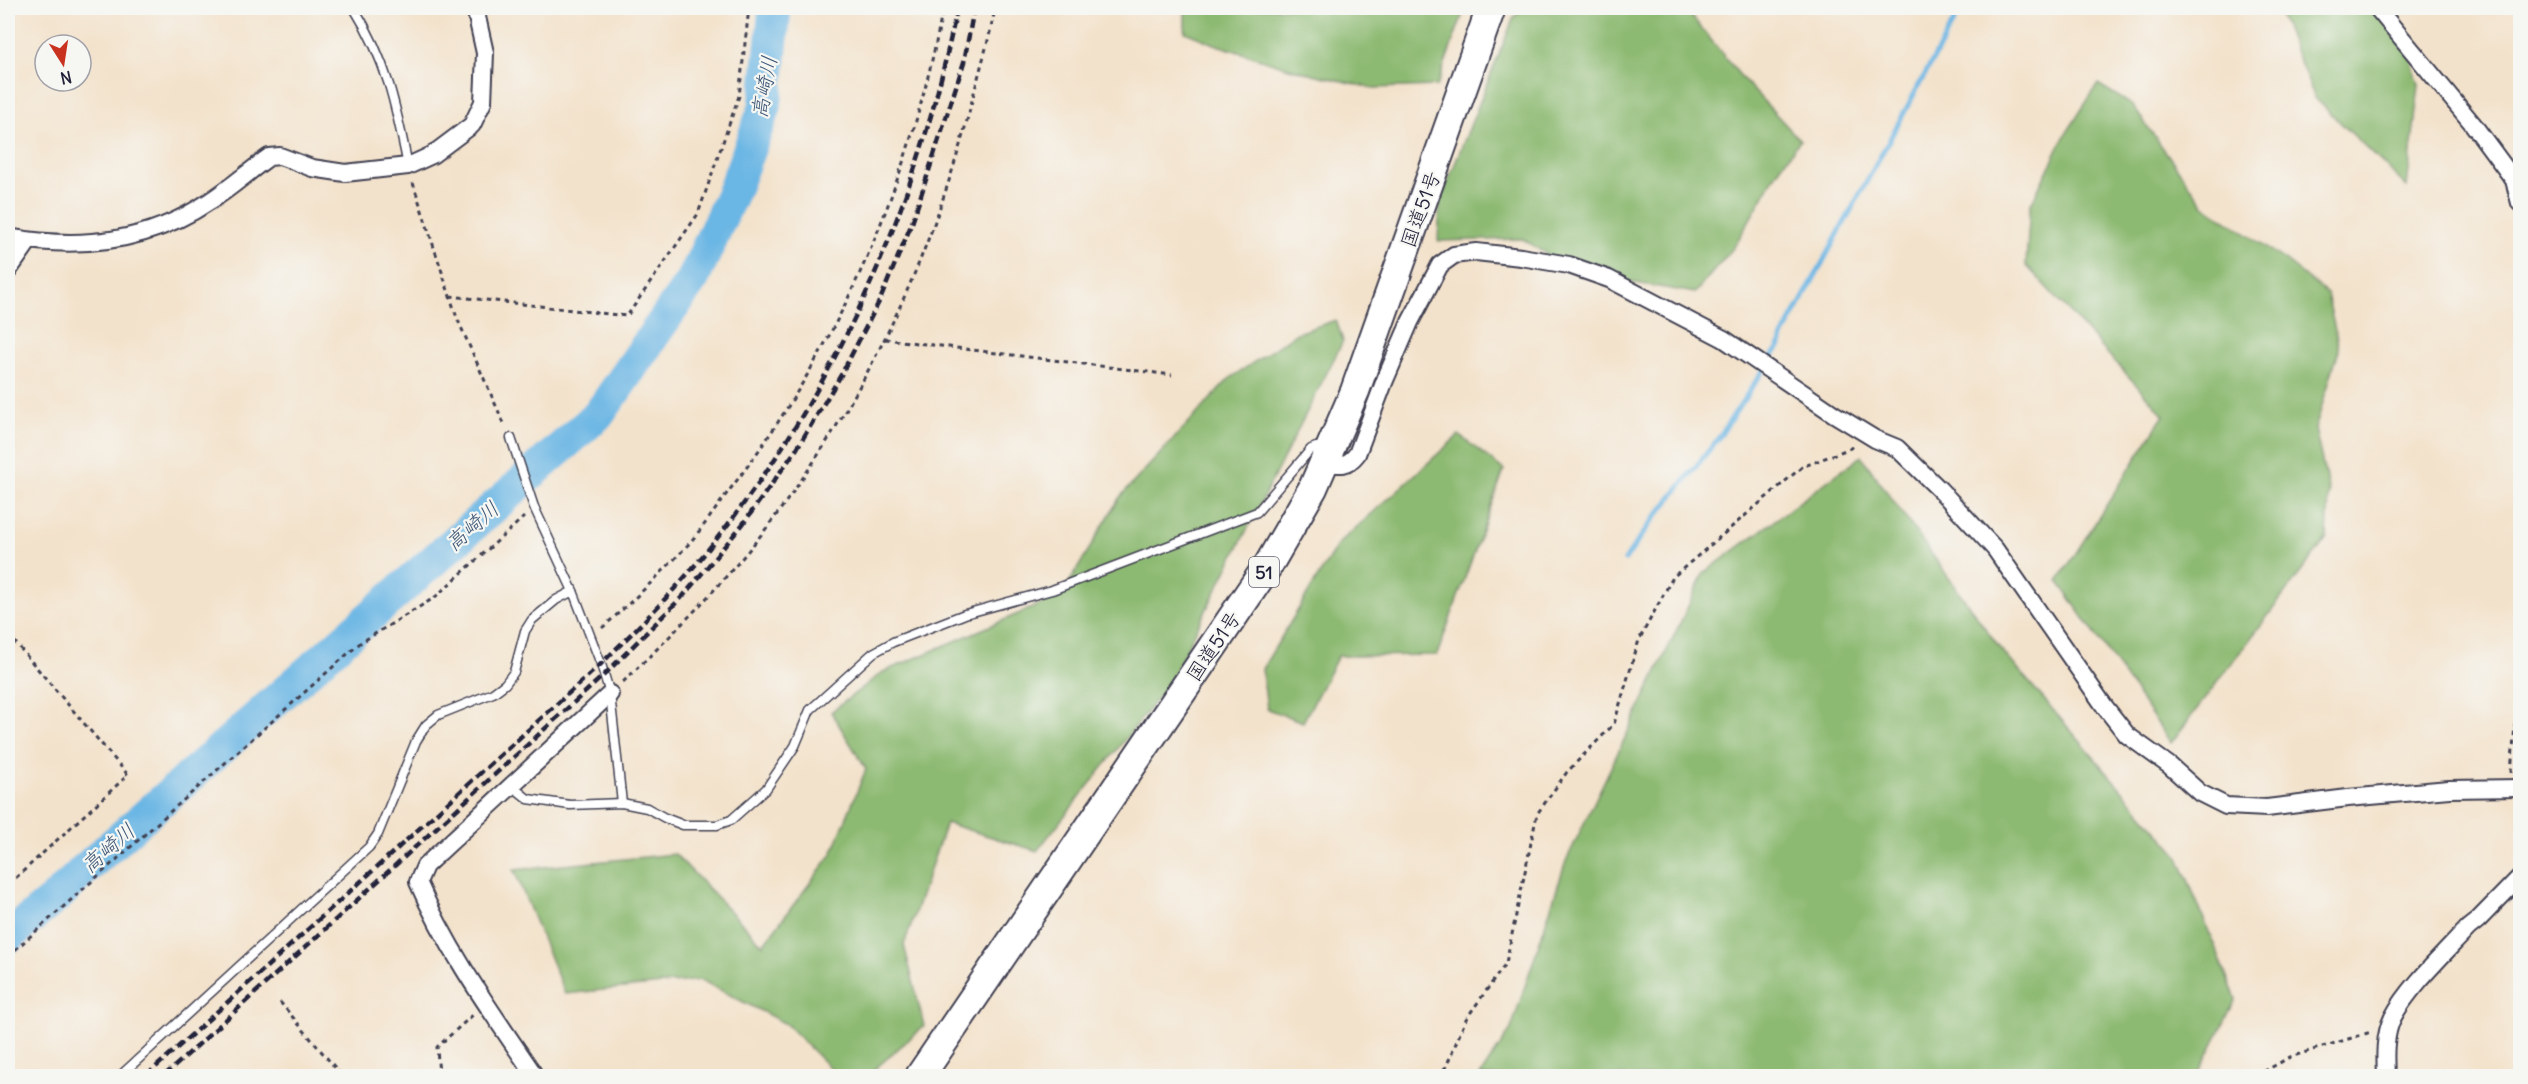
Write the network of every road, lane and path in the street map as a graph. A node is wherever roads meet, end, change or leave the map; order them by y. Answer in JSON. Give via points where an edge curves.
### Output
{"nodes":[{"id":1,"x":354,"y":8,"type":"edge"},
{"id":2,"x":476,"y":8,"type":"edge"},
{"id":3,"x":749,"y":8,"type":"edge"},
{"id":4,"x":943,"y":8,"type":"edge"},
{"id":5,"x":994,"y":8,"type":"edge"},
{"id":6,"x":1491,"y":8,"type":"edge"},
{"id":7,"x":2377,"y":8,"type":"edge"},
{"id":8,"x":408,"y":166,"type":"junction"},
{"id":9,"x":2520,"y":202,"type":"edge"},
{"id":10,"x":8,"y":237,"type":"edge"},
{"id":11,"x":29,"y":241,"type":"junction"},
{"id":12,"x":8,"y":271,"type":"edge"},
{"id":13,"x":450,"y":296,"type":"junction"},
{"id":14,"x":885,"y":339,"type":"junction"},
{"id":15,"x":1172,"y":375,"type":"dead end"},
{"id":16,"x":511,"y":438,"type":"joint"},
{"id":17,"x":1875,"y":439,"type":"junction"},
{"id":18,"x":1327,"y":456,"type":"junction"},
{"id":19,"x":534,"y":507,"type":"junction"},
{"id":20,"x":573,"y":591,"type":"junction"},
{"id":21,"x":8,"y":634,"type":"edge"},
{"id":22,"x":592,"y":636,"type":"junction"},
{"id":23,"x":2520,"y":667,"type":"edge"},
{"id":24,"x":610,"y":694,"type":"junction"},
{"id":25,"x":512,"y":786,"type":"junction"},
{"id":26,"x":2515,"y":788,"type":"edge"},
{"id":27,"x":622,"y":803,"type":"junction"},
{"id":28,"x":2520,"y":877,"type":"edge"},
{"id":29,"x":8,"y":885,"type":"edge"},
{"id":30,"x":8,"y":956,"type":"edge"},
{"id":31,"x":280,"y":1002,"type":"dead end"},
{"id":32,"x":486,"y":1004,"type":"junction"},
{"id":33,"x":2390,"y":1026,"type":"junction"},
{"id":34,"x":120,"y":1077,"type":"edge"},
{"id":35,"x":342,"y":1077,"type":"edge"},
{"id":36,"x":439,"y":1077,"type":"edge"},
{"id":37,"x":535,"y":1077,"type":"edge"},
{"id":38,"x":920,"y":1077,"type":"edge"},
{"id":39,"x":1437,"y":1077,"type":"edge"},
{"id":40,"x":2256,"y":1077,"type":"edge"},
{"id":41,"x":2386,"y":1077,"type":"edge"}],
"edges":[{"from":1,"to":8,"type":"lane","via":[[381,57]]},
{"from":2,"to":8,"type":"street","via":[[486,53],[483,102],[471,125],[432,154]]},
{"from":3,"to":13,"type":"path","via":[[739,96],[699,214],[627,316]]},
{"from":4,"to":22,"type":"path","via":[[920,109],[886,212],[866,263],[813,366],[777,426],[685,548]]},
{"from":5,"to":14,"type":"path","via":[[956,162],[933,231]]},
{"from":6,"to":18,"type":"highway","name":"国道51号","number":"51","via":[[1355,391]]},
{"from":7,"to":9,"type":"street","via":[[2472,123],[2514,180]]},
{"from":8,"to":11,"type":"street","via":[[345,173],[312,168],[280,156],[269,157],[208,203],[141,234],[111,242]]},
{"from":8,"to":13,"type":"path"},
{"from":10,"to":11,"type":"street"},
{"from":11,"to":12,"type":"street"},
{"from":13,"to":16,"type":"path"},
{"from":14,"to":15,"type":"path"},
{"from":14,"to":24,"type":"path","via":[[847,411],[768,526],[669,637]]},
{"from":16,"to":19,"type":"lane"},
{"from":17,"to":18,"type":"street","via":[[1724,339],[1609,279],[1569,265],[1476,252],[1454,255],[1440,265],[1384,380],[1358,454],[1342,466]]},
{"from":17,"to":26,"type":"street","via":[[1897,448],[1995,549],[2127,735],[2200,793],[2226,806],[2267,808],[2438,790]]},
{"from":17,"to":39,"type":"path","via":[[1802,467],[1673,577],[1639,640],[1614,724],[1567,772],[1538,814],[1506,963],[1466,1019],[1446,1067]]},
{"from":18,"to":27,"type":"lane","via":[[1316,447],[1311,449],[1257,512],[1052,590],[966,614],[873,653],[810,710],[795,746],[766,789],[731,820],[717,825],[683,825],[647,808]]},
{"from":18,"to":38,"type":"highway","name":"国道51号","number":"51","via":[[1269,564]]},
{"from":19,"to":20,"type":"lane"},
{"from":19,"to":30,"type":"path","via":[[434,598],[360,643]]},
{"from":20,"to":22,"type":"lane"},
{"from":20,"to":34,"type":"lane","via":[[532,620],[525,631],[514,672],[505,684],[493,693],[438,715],[426,725],[369,848]]},
{"from":21,"to":29,"type":"path","via":[[128,775]]},
{"from":22,"to":24,"type":"lane"},
{"from":23,"to":26,"type":"path"},
{"from":24,"to":25,"type":"street"},
{"from":24,"to":27,"type":"lane"},
{"from":25,"to":27,"type":"lane","via":[[528,800],[570,805]]},
{"from":25,"to":32,"type":"street","via":[[425,867],[418,882],[434,920]]},
{"from":28,"to":33,"type":"street","via":[[2410,994]]},
{"from":31,"to":35,"type":"path"},
{"from":32,"to":36,"type":"path","via":[[437,1047]]},
{"from":32,"to":37,"type":"street"},
{"from":33,"to":40,"type":"path","via":[[2290,1057]]},
{"from":33,"to":41,"type":"street","via":[[2384,1052]]}]}
